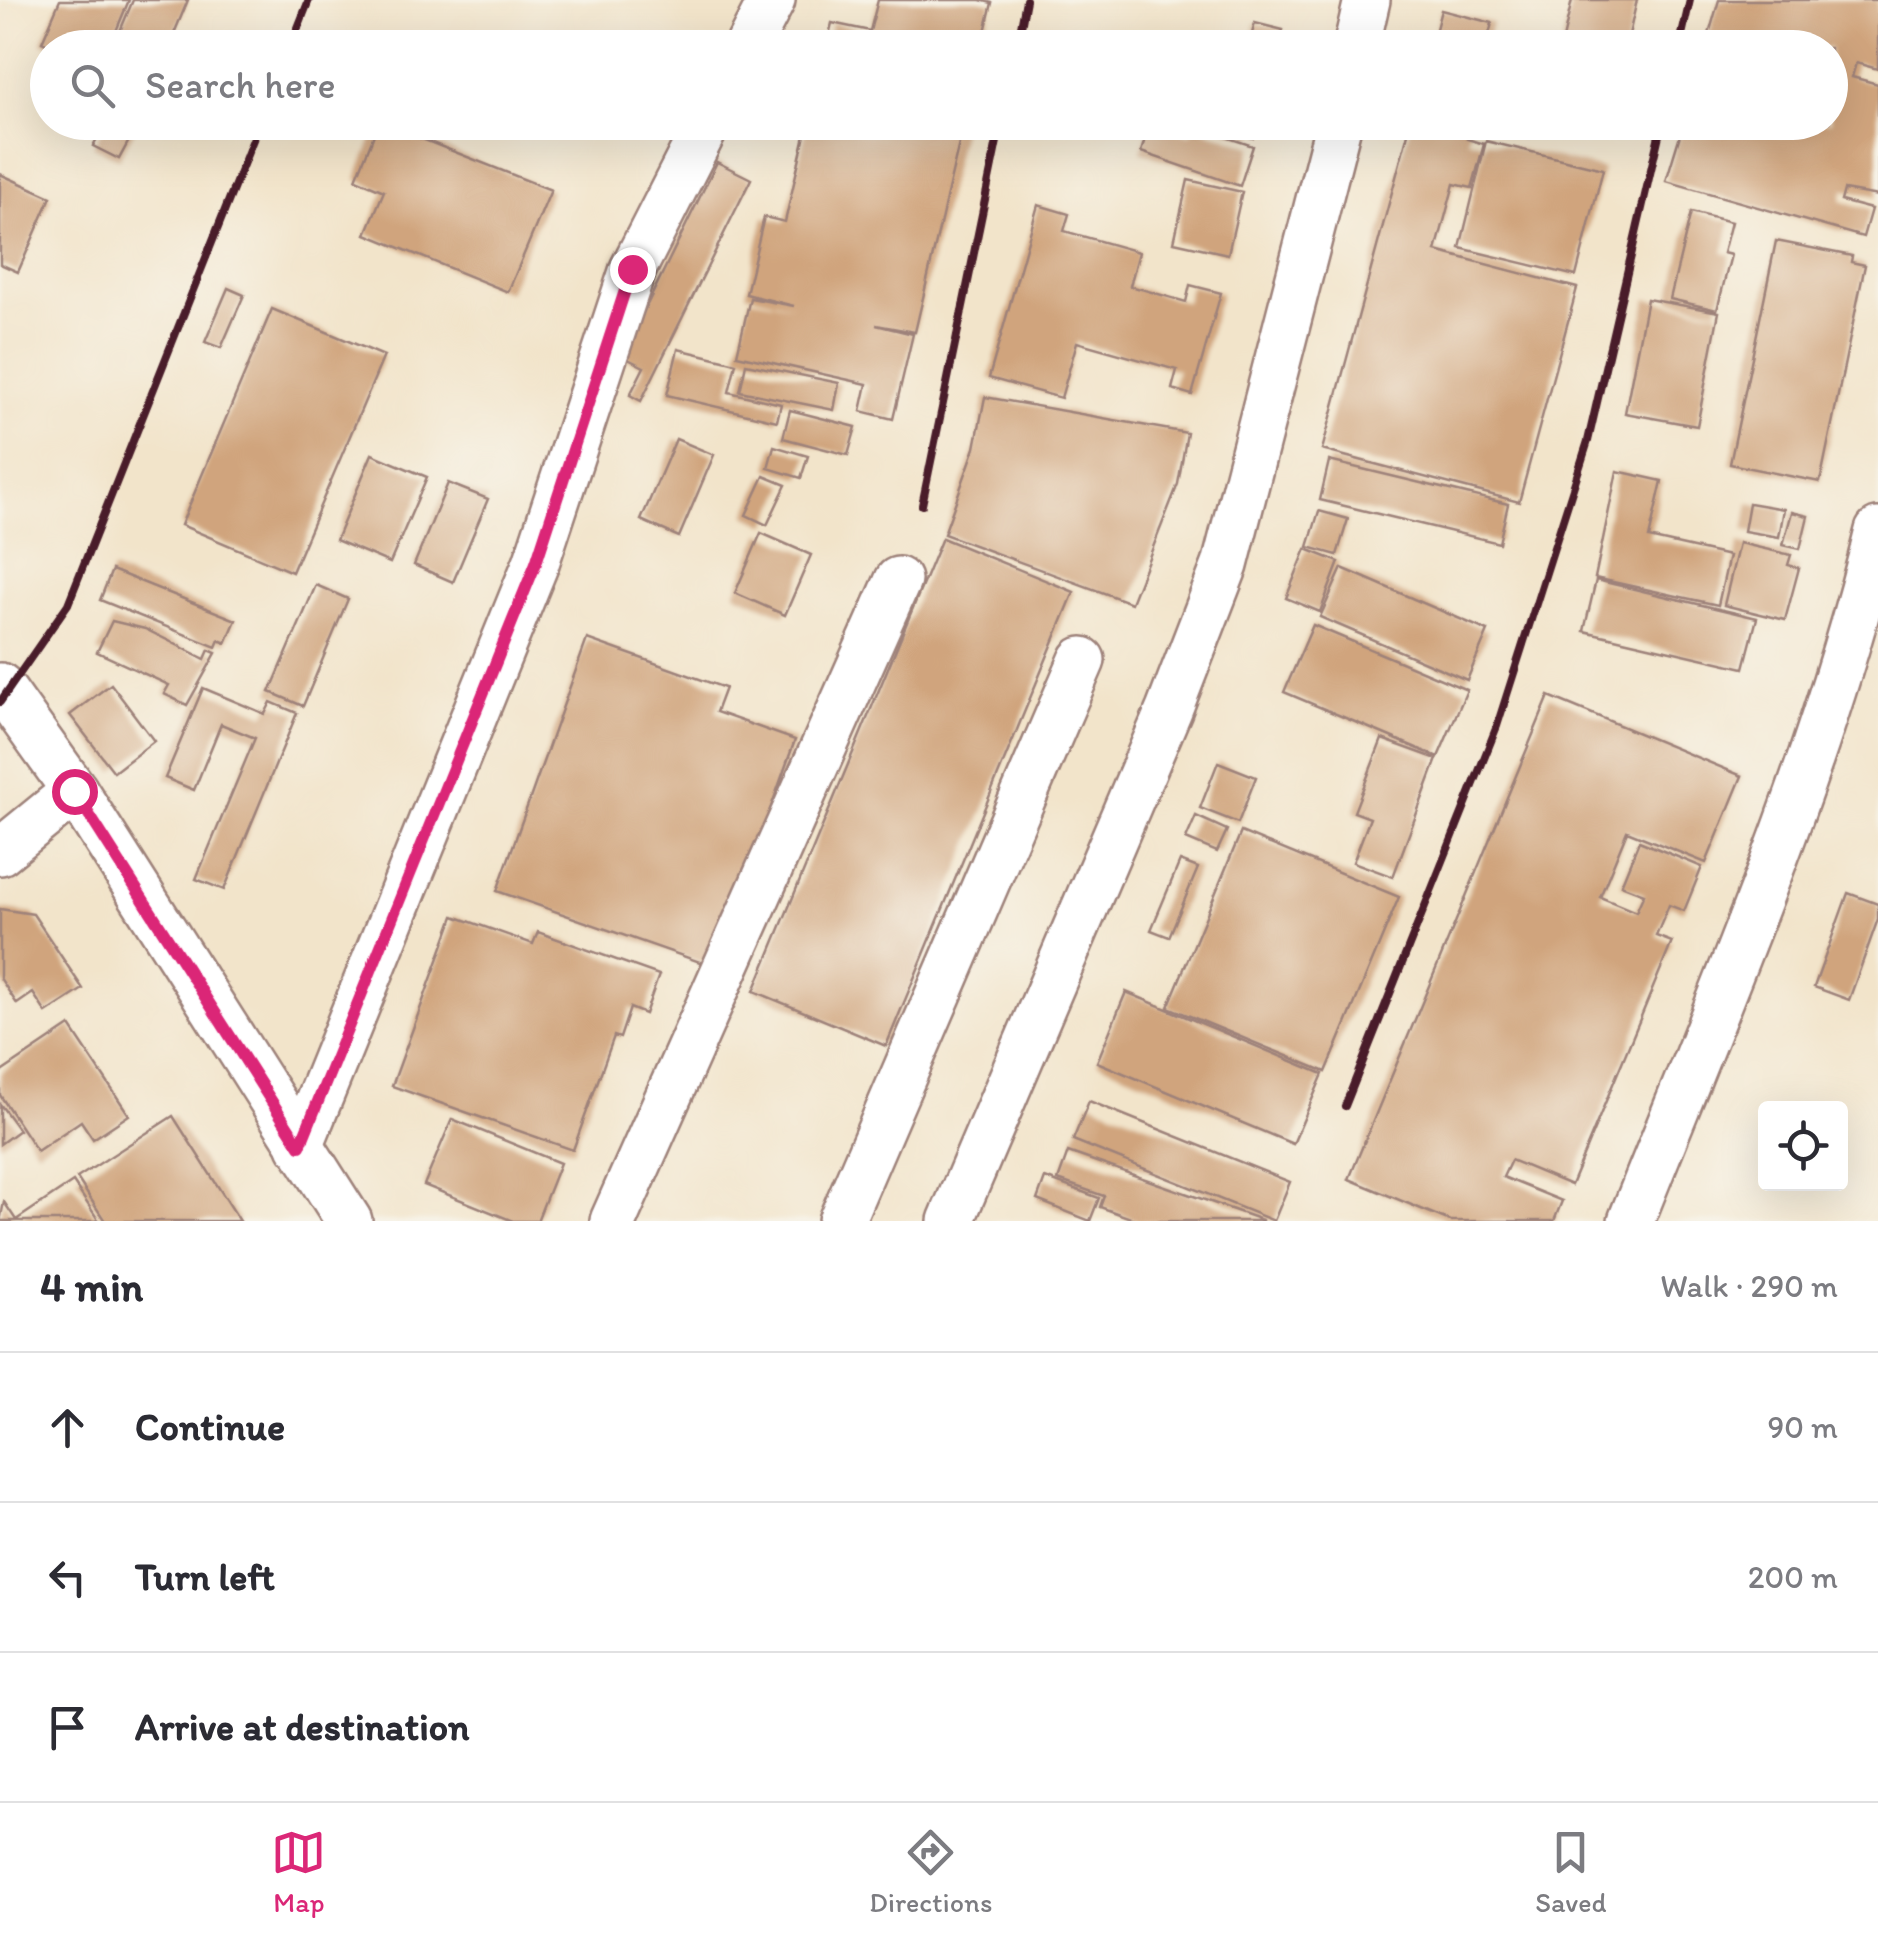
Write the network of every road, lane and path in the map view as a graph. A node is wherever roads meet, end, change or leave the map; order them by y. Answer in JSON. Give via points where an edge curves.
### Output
{"nodes":[{"id":1,"x":772,"y":0,"type":"edge"},
{"id":2,"x":1367,"y":0,"type":"edge"},
{"id":3,"x":756,"y":30,"type":"edge"},
{"id":4,"x":1360,"y":30,"type":"edge"},
{"id":5,"x":699,"y":140,"type":"edge"},
{"id":6,"x":1334,"y":140,"type":"edge"},
{"id":7,"x":1878,"y":531,"type":"edge"},
{"id":8,"x":898,"y":580,"type":"dead end"},
{"id":9,"x":1082,"y":660,"type":"dead end"},
{"id":10,"x":0,"y":686,"type":"edge"},
{"id":11,"x":74,"y":791,"type":"junction"},
{"id":12,"x":0,"y":852,"type":"edge"},
{"id":13,"x":300,"y":1146,"type":"junction"},
{"id":14,"x":349,"y":1221,"type":"edge"},
{"id":15,"x":613,"y":1221,"type":"edge"},
{"id":16,"x":841,"y":1221,"type":"edge"},
{"id":17,"x":951,"y":1221,"type":"edge"},
{"id":18,"x":1631,"y":1221,"type":"edge"}],
"edges":[{"from":1,"to":3,"type":"street"},
{"from":2,"to":4,"type":"street"},
{"from":5,"to":13,"type":"street","via":[[632,269],[536,563]]},
{"from":6,"to":17,"type":"street","via":[[1225,565]]},
{"from":7,"to":18,"type":"street","via":[[1856,622],[1768,877]]},
{"from":8,"to":15,"type":"street"},
{"from":9,"to":16,"type":"street"},
{"from":10,"to":11,"type":"street"},
{"from":11,"to":12,"type":"street"},
{"from":11,"to":13,"type":"street"},
{"from":13,"to":14,"type":"street"}]}
